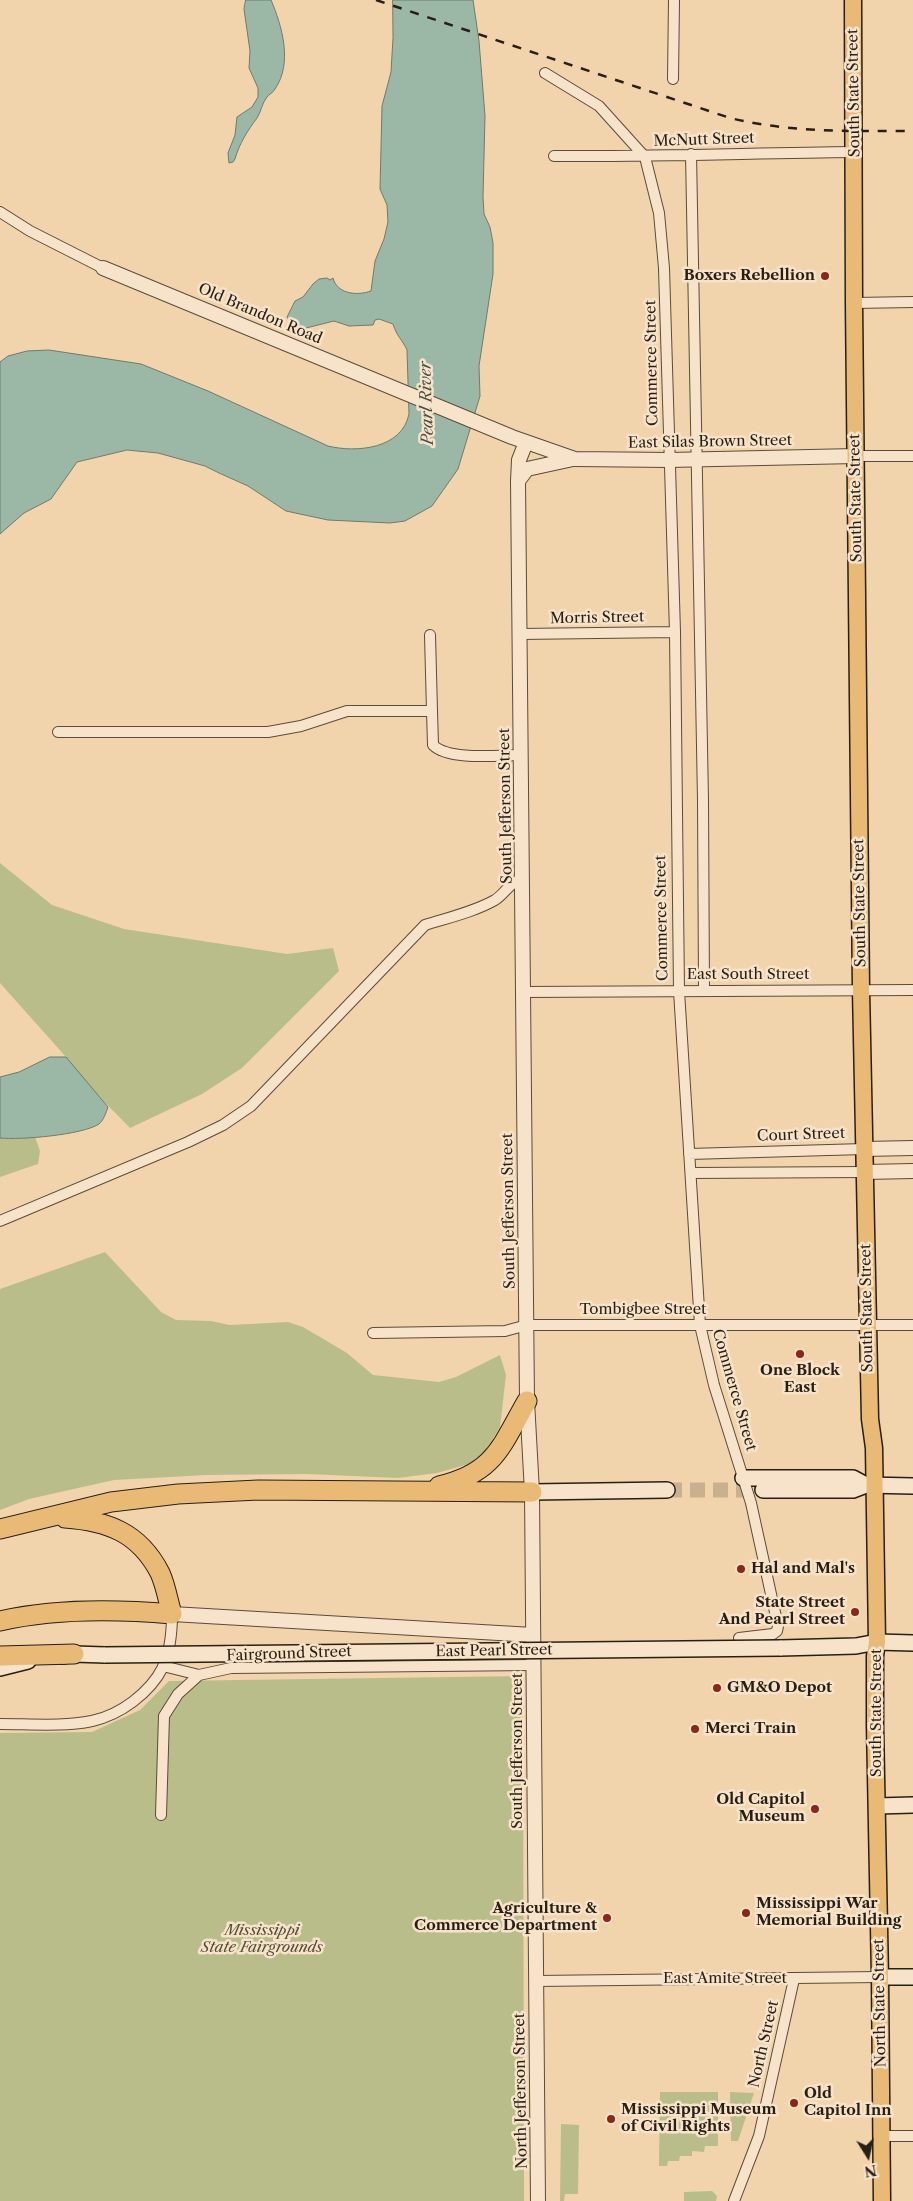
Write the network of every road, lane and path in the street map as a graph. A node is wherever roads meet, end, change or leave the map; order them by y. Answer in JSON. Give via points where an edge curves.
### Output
{"nodes":[{"id":1,"x":674,"y":0,"type":"edge"},
{"id":2,"x":852,"y":0,"type":"edge"},
{"id":3,"x":545,"y":73,"type":"dead end"},
{"id":4,"x":673,"y":79,"type":"dead end"},
{"id":5,"x":854,"y":152,"type":"junction"},
{"id":6,"x":691,"y":154,"type":"junction"},
{"id":7,"x":554,"y":156,"type":"dead end"},
{"id":8,"x":645,"y":157,"type":"junction"},
{"id":9,"x":0,"y":212,"type":"edge"},
{"id":10,"x":103,"y":268,"type":"joint"},
{"id":11,"x":913,"y":302,"type":"edge"},
{"id":12,"x":854,"y":303,"type":"junction"},
{"id":13,"x":512,"y":437,"type":"joint"},
{"id":14,"x":526,"y":442,"type":"junction"},
{"id":15,"x":856,"y":456,"type":"junction"},
{"id":16,"x":913,"y":456,"type":"edge"},
{"id":17,"x":575,"y":459,"type":"junction"},
{"id":18,"x":669,"y":460,"type":"junction"},
{"id":19,"x":696,"y":460,"type":"junction"},
{"id":20,"x":518,"y":481,"type":"junction"},
{"id":21,"x":675,"y":632,"type":"junction"},
{"id":22,"x":520,"y":634,"type":"junction"},
{"id":23,"x":430,"y":635,"type":"dead end"},
{"id":24,"x":432,"y":711,"type":"junction"},
{"id":25,"x":58,"y":732,"type":"dead end"},
{"id":26,"x":521,"y":755,"type":"junction"},
{"id":27,"x":523,"y":879,"type":"junction"},
{"id":28,"x":861,"y":990,"type":"junction"},
{"id":29,"x":913,"y":990,"type":"edge"},
{"id":30,"x":679,"y":991,"type":"junction"},
{"id":31,"x":704,"y":991,"type":"junction"},
{"id":32,"x":524,"y":992,"type":"junction"},
{"id":33,"x":913,"y":1148,"type":"edge"},
{"id":34,"x":864,"y":1149,"type":"junction"},
{"id":35,"x":690,"y":1154,"type":"junction"},
{"id":36,"x":865,"y":1172,"type":"junction"},
{"id":37,"x":913,"y":1172,"type":"edge"},
{"id":38,"x":691,"y":1173,"type":"junction"},
{"id":39,"x":0,"y":1221,"type":"edge"},
{"id":40,"x":527,"y":1325,"type":"junction"},
{"id":41,"x":700,"y":1325,"type":"junction"},
{"id":42,"x":868,"y":1325,"type":"junction"},
{"id":43,"x":913,"y":1325,"type":"edge"},
{"id":44,"x":373,"y":1333,"type":"dead end"},
{"id":45,"x":527,"y":1401,"type":"junction"},
{"id":46,"x":743,"y":1478,"type":"junction"},
{"id":47,"x":870,"y":1486,"type":"junction"},
{"id":48,"x":913,"y":1486,"type":"edge"},
{"id":49,"x":667,"y":1490,"type":"tunnel mouth"},
{"id":50,"x":763,"y":1490,"type":"tunnel mouth"},
{"id":51,"x":411,"y":1492,"type":"junction"},
{"id":52,"x":532,"y":1492,"type":"junction"},
{"id":53,"x":48,"y":1517,"type":"junction"},
{"id":54,"x":0,"y":1529,"type":"edge"},
{"id":55,"x":172,"y":1614,"type":"junction"},
{"id":56,"x":0,"y":1621,"type":"edge"},
{"id":57,"x":533,"y":1635,"type":"junction"},
{"id":58,"x":739,"y":1638,"type":"dead end"},
{"id":59,"x":877,"y":1642,"type":"junction"},
{"id":60,"x":913,"y":1643,"type":"edge"},
{"id":61,"x":74,"y":1654,"type":"junction"},
{"id":62,"x":0,"y":1656,"type":"edge"},
{"id":63,"x":163,"y":1666,"type":"junction"},
{"id":64,"x":533,"y":1666,"type":"junction"},
{"id":65,"x":0,"y":1668,"type":"edge"},
{"id":66,"x":199,"y":1675,"type":"junction"},
{"id":67,"x":0,"y":1724,"type":"edge"},
{"id":68,"x":913,"y":1806,"type":"edge"},
{"id":69,"x":878,"y":1811,"type":"junction"},
{"id":70,"x":161,"y":1815,"type":"dead end"},
{"id":71,"x":913,"y":1816,"type":"edge"},
{"id":72,"x":880,"y":1977,"type":"junction"},
{"id":73,"x":913,"y":1977,"type":"edge"},
{"id":74,"x":794,"y":1979,"type":"junction"},
{"id":75,"x":536,"y":1981,"type":"junction"},
{"id":76,"x":882,"y":2136,"type":"junction"},
{"id":77,"x":913,"y":2136,"type":"edge"},
{"id":78,"x":538,"y":2201,"type":"edge"},
{"id":79,"x":734,"y":2201,"type":"edge"},
{"id":80,"x":882,"y":2201,"type":"edge"}],
"edges":[{"from":1,"to":4,"type":"street"},
{"from":2,"to":5,"type":"main road","name":"South State Street"},
{"from":3,"to":8,"type":"street","via":[[599,106]]},
{"from":5,"to":6,"type":"street","name":"McNutt Street"},
{"from":5,"to":12,"type":"main road","name":"South State Street"},
{"from":6,"to":8,"type":"street","name":"McNutt Street"},
{"from":6,"to":19,"type":"street"},
{"from":7,"to":8,"type":"street","name":"McNutt Street"},
{"from":8,"to":18,"type":"street","name":"Commerce Street","via":[[659,213],[664,268]]},
{"from":9,"to":10,"type":"street","name":"Old Brandon Road"},
{"from":10,"to":13,"type":"street","name":"Old Brandon Road"},
{"from":11,"to":12,"type":"street"},
{"from":12,"to":15,"type":"main road","name":"South State Street"},
{"from":13,"to":14,"type":"street","name":"East Silas Brown Street"},
{"from":14,"to":17,"type":"street","name":"East Silas Brown Street"},
{"from":14,"to":20,"type":"street","name":"South Jefferson Street","via":[[519,460]]},
{"from":15,"to":16,"type":"street","name":"East Silas Brown Street"},
{"from":15,"to":19,"type":"street","name":"East Silas Brown Street"},
{"from":15,"to":28,"type":"main road","name":"South State Street"},
{"from":17,"to":18,"type":"street","name":"East Silas Brown Street"},
{"from":17,"to":20,"type":"street","via":[[542,464],[528,470]]},
{"from":18,"to":19,"type":"street","name":"East Silas Brown Street"},
{"from":18,"to":21,"type":"street","name":"Commerce Street"},
{"from":19,"to":31,"type":"street"},
{"from":20,"to":22,"type":"street","name":"South Jefferson Street"},
{"from":21,"to":22,"type":"street","name":"Morris Street"},
{"from":21,"to":30,"type":"street","name":"Commerce Street"},
{"from":22,"to":26,"type":"street","name":"South Jefferson Street"},
{"from":23,"to":24,"type":"street"},
{"from":24,"to":25,"type":"street","via":[[346,711],[301,726],[268,732]]},
{"from":24,"to":26,"type":"street","via":[[433,746],[438,750],[453,755]]},
{"from":26,"to":27,"type":"street","name":"South Jefferson Street"},
{"from":27,"to":32,"type":"street","name":"South Jefferson Street"},
{"from":27,"to":39,"type":"street","via":[[510,884],[496,899],[425,925],[251,1106],[223,1125]]},
{"from":28,"to":29,"type":"street","name":"East South Street"},
{"from":28,"to":31,"type":"street","name":"East South Street"},
{"from":28,"to":34,"type":"main road","name":"South State Street"},
{"from":30,"to":31,"type":"street","name":"East South Street"},
{"from":30,"to":32,"type":"street","name":"East South Street"},
{"from":30,"to":35,"type":"street","name":"Commerce Street"},
{"from":32,"to":40,"type":"street","name":"South Jefferson Street"},
{"from":33,"to":34,"type":"street","name":"Court Street"},
{"from":34,"to":35,"type":"street","name":"Court Street"},
{"from":34,"to":36,"type":"main road","name":"South State Street"},
{"from":35,"to":38,"type":"street","name":"Commerce Street"},
{"from":36,"to":37,"type":"street"},
{"from":36,"to":38,"type":"street"},
{"from":36,"to":42,"type":"main road","name":"South State Street"},
{"from":38,"to":41,"type":"street","name":"Commerce Street"},
{"from":40,"to":41,"type":"street","name":"Tombigbee Street"},
{"from":40,"to":44,"type":"street","name":"Tombigbee Street","via":[[505,1331]]},
{"from":40,"to":45,"type":"street","name":"South Jefferson Street"},
{"from":41,"to":42,"type":"street","name":"Tombigbee Street"},
{"from":41,"to":46,"type":"street","name":"Commerce Street","via":[[714,1385]]},
{"from":42,"to":43,"type":"street","name":"Tombigbee Street"},
{"from":42,"to":47,"type":"main road","name":"South State Street","via":[[870,1419],[874,1448]]},
{"from":45,"to":51,"type":"highway","via":[[500,1451],[482,1470],[459,1481]]},
{"from":45,"to":52,"type":"street","name":"South Jefferson Street"},
{"from":46,"to":47,"type":"main road","via":[[853,1478]]},
{"from":46,"to":58,"type":"street","name":"Commerce Street","via":[[778,1626],[773,1634]]},
{"from":47,"to":48,"type":"main road"},
{"from":47,"to":50,"type":"main road","via":[[853,1490]]},
{"from":47,"to":59,"type":"main road","name":"South State Street"},
{"from":49,"to":52,"type":"main road"},
{"from":51,"to":52,"type":"highway"},
{"from":51,"to":53,"type":"highway","via":[[258,1490],[178,1494],[111,1502]]},
{"from":52,"to":57,"type":"street","name":"South Jefferson Street"},
{"from":53,"to":54,"type":"highway"},
{"from":53,"to":55,"type":"highway","via":[[93,1520],[131,1538],[148,1555],[160,1574]]},
{"from":55,"to":56,"type":"highway","via":[[76,1611]]},
{"from":55,"to":57,"type":"street"},
{"from":55,"to":63,"type":"street"},
{"from":57,"to":64,"type":"street","name":"South Jefferson Street"},
{"from":59,"to":60,"type":"main road","name":"East Pearl Street"},
{"from":59,"to":61,"type":"main road","name":"East Pearl Street","bridge":true,"via":[[856,1646],[780,1648]]},
{"from":59,"to":69,"type":"main road","name":"South State Street"},
{"from":61,"to":62,"type":"highway"},
{"from":61,"to":65,"type":"main road","name":"East Pearl Street"},
{"from":63,"to":66,"type":"street"},
{"from":63,"to":67,"type":"street","via":[[134,1700],[105,1718],[90,1722]]},
{"from":64,"to":66,"type":"street","name":"Fairground Street","via":[[231,1668]]},
{"from":64,"to":75,"type":"street","name":"South Jefferson Street"},
{"from":66,"to":70,"type":"street","name":"Fairground Street","via":[[178,1694],[164,1716]]},
{"from":68,"to":69,"type":"main road"},
{"from":69,"to":71,"type":"main road"},
{"from":69,"to":72,"type":"main road","name":"North State Street"},
{"from":72,"to":73,"type":"main road","name":"East Amite Street"},
{"from":72,"to":74,"type":"street","name":"East Amite Street"},
{"from":72,"to":76,"type":"main road","name":"North State Street"},
{"from":74,"to":75,"type":"street","name":"East Amite Street"},
{"from":74,"to":79,"type":"street","name":"North Street","via":[[759,2136]]},
{"from":75,"to":78,"type":"street","name":"North Jefferson Street"},
{"from":76,"to":77,"type":"street"},
{"from":76,"to":80,"type":"main road","name":"North State Street"}]}
